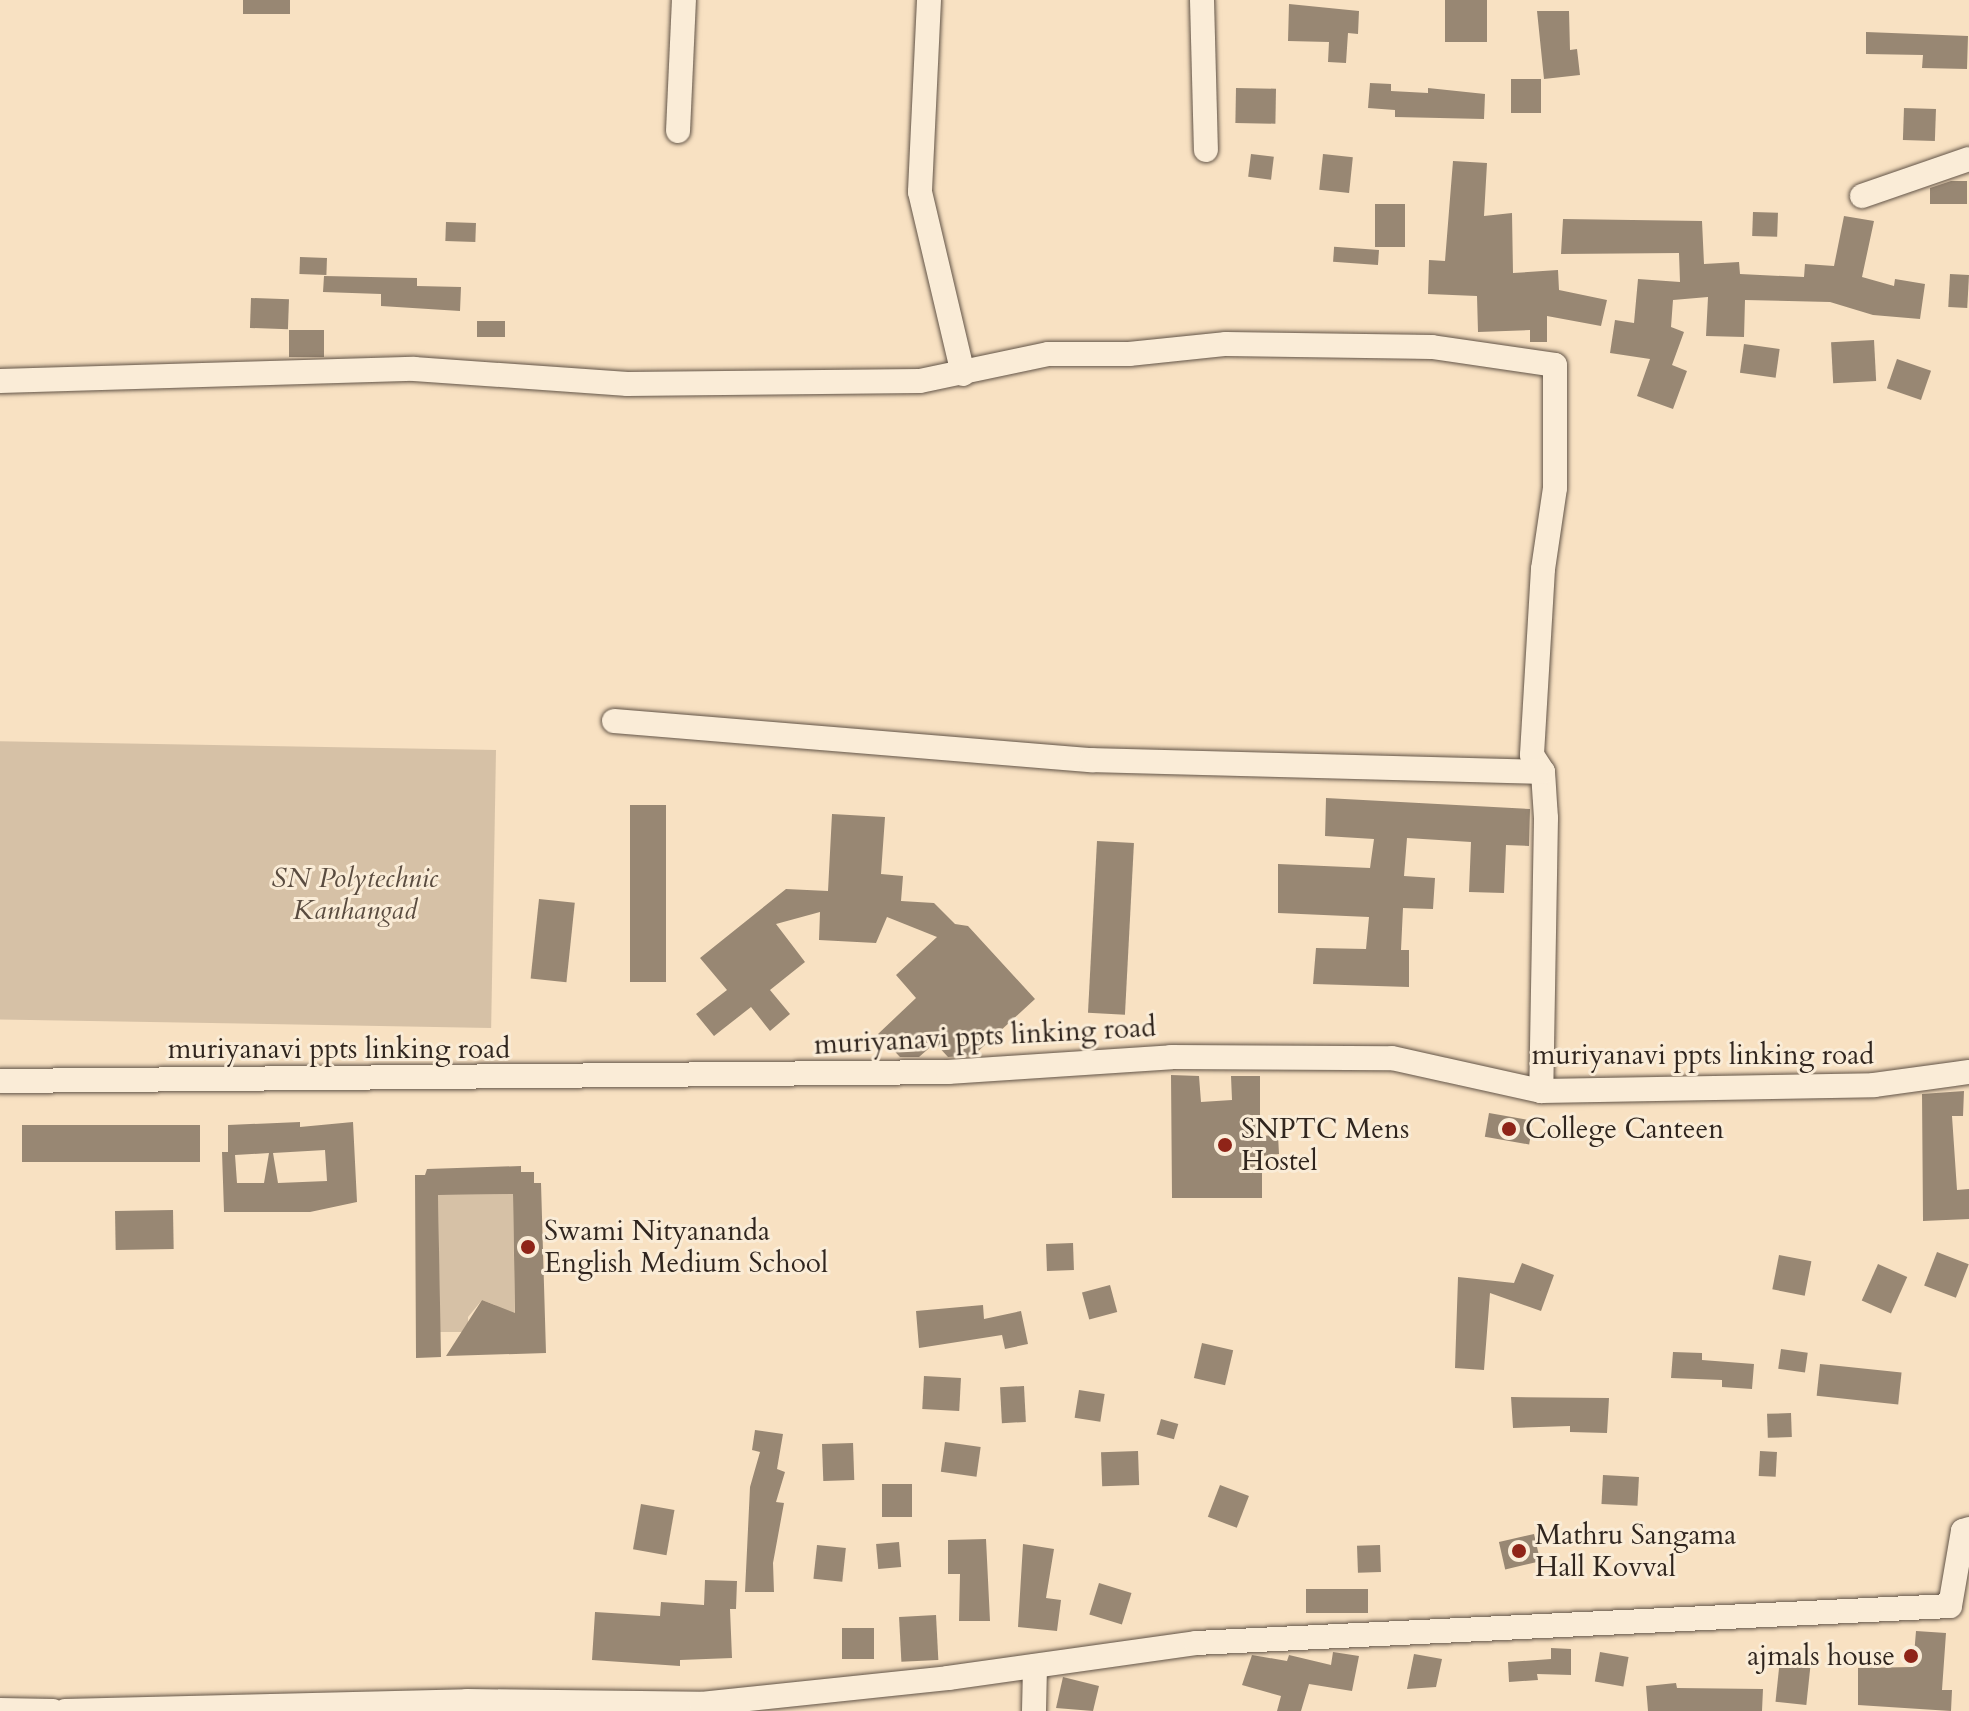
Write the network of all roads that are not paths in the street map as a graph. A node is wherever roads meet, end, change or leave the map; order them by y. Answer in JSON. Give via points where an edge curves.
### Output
{"nodes":[{"id":1,"x":684,"y":0,"type":"edge"},
{"id":2,"x":929,"y":0,"type":"edge"},
{"id":3,"x":1202,"y":0,"type":"edge"},
{"id":4,"x":678,"y":131,"type":"dead end"},
{"id":5,"x":1206,"y":150,"type":"dead end"},
{"id":6,"x":1969,"y":159,"type":"edge"},
{"id":7,"x":1862,"y":196,"type":"dead end"},
{"id":8,"x":963,"y":374,"type":"junction"},
{"id":9,"x":0,"y":381,"type":"edge"},
{"id":10,"x":614,"y":721,"type":"dead end"},
{"id":11,"x":1543,"y":772,"type":"junction"},
{"id":12,"x":1969,"y":1072,"type":"edge"},
{"id":13,"x":0,"y":1081,"type":"edge"},
{"id":14,"x":1541,"y":1091,"type":"junction"},
{"id":15,"x":1969,"y":1529,"type":"edge"},
{"id":16,"x":1035,"y":1666,"type":"junction"},
{"id":17,"x":0,"y":1710,"type":"edge"},
{"id":18,"x":53,"y":1711,"type":"edge"},
{"id":19,"x":65,"y":1711,"type":"edge"},
{"id":20,"x":1034,"y":1711,"type":"edge"}],
"edges":[{"from":1,"to":4,"type":"street"},
{"from":2,"to":8,"type":"street","via":[[920,192]]},
{"from":3,"to":5,"type":"street"},
{"from":6,"to":7,"type":"street"},
{"from":8,"to":9,"type":"street","via":[[920,381],[659,384],[387,369]]},
{"from":8,"to":11,"type":"street","via":[[1048,354],[1129,354],[1226,344],[1432,347],[1555,365],[1555,488],[1543,569],[1532,755]]},
{"from":10,"to":11,"type":"street","via":[[1091,760]]},
{"from":11,"to":14,"type":"street"},
{"from":12,"to":14,"type":"street","name":"muriyanavi ppts linking road","via":[[1874,1085]]},
{"from":13,"to":14,"type":"street","name":"muriyanavi ppts linking road","via":[[901,1073],[1171,1057],[1392,1058]]},
{"from":15,"to":16,"type":"street","via":[[1963,1531],[1950,1606],[1196,1643]]},
{"from":16,"to":19,"type":"street","via":[[701,1704],[467,1701]]},
{"from":16,"to":20,"type":"street"},
{"from":17,"to":18,"type":"street"}]}
